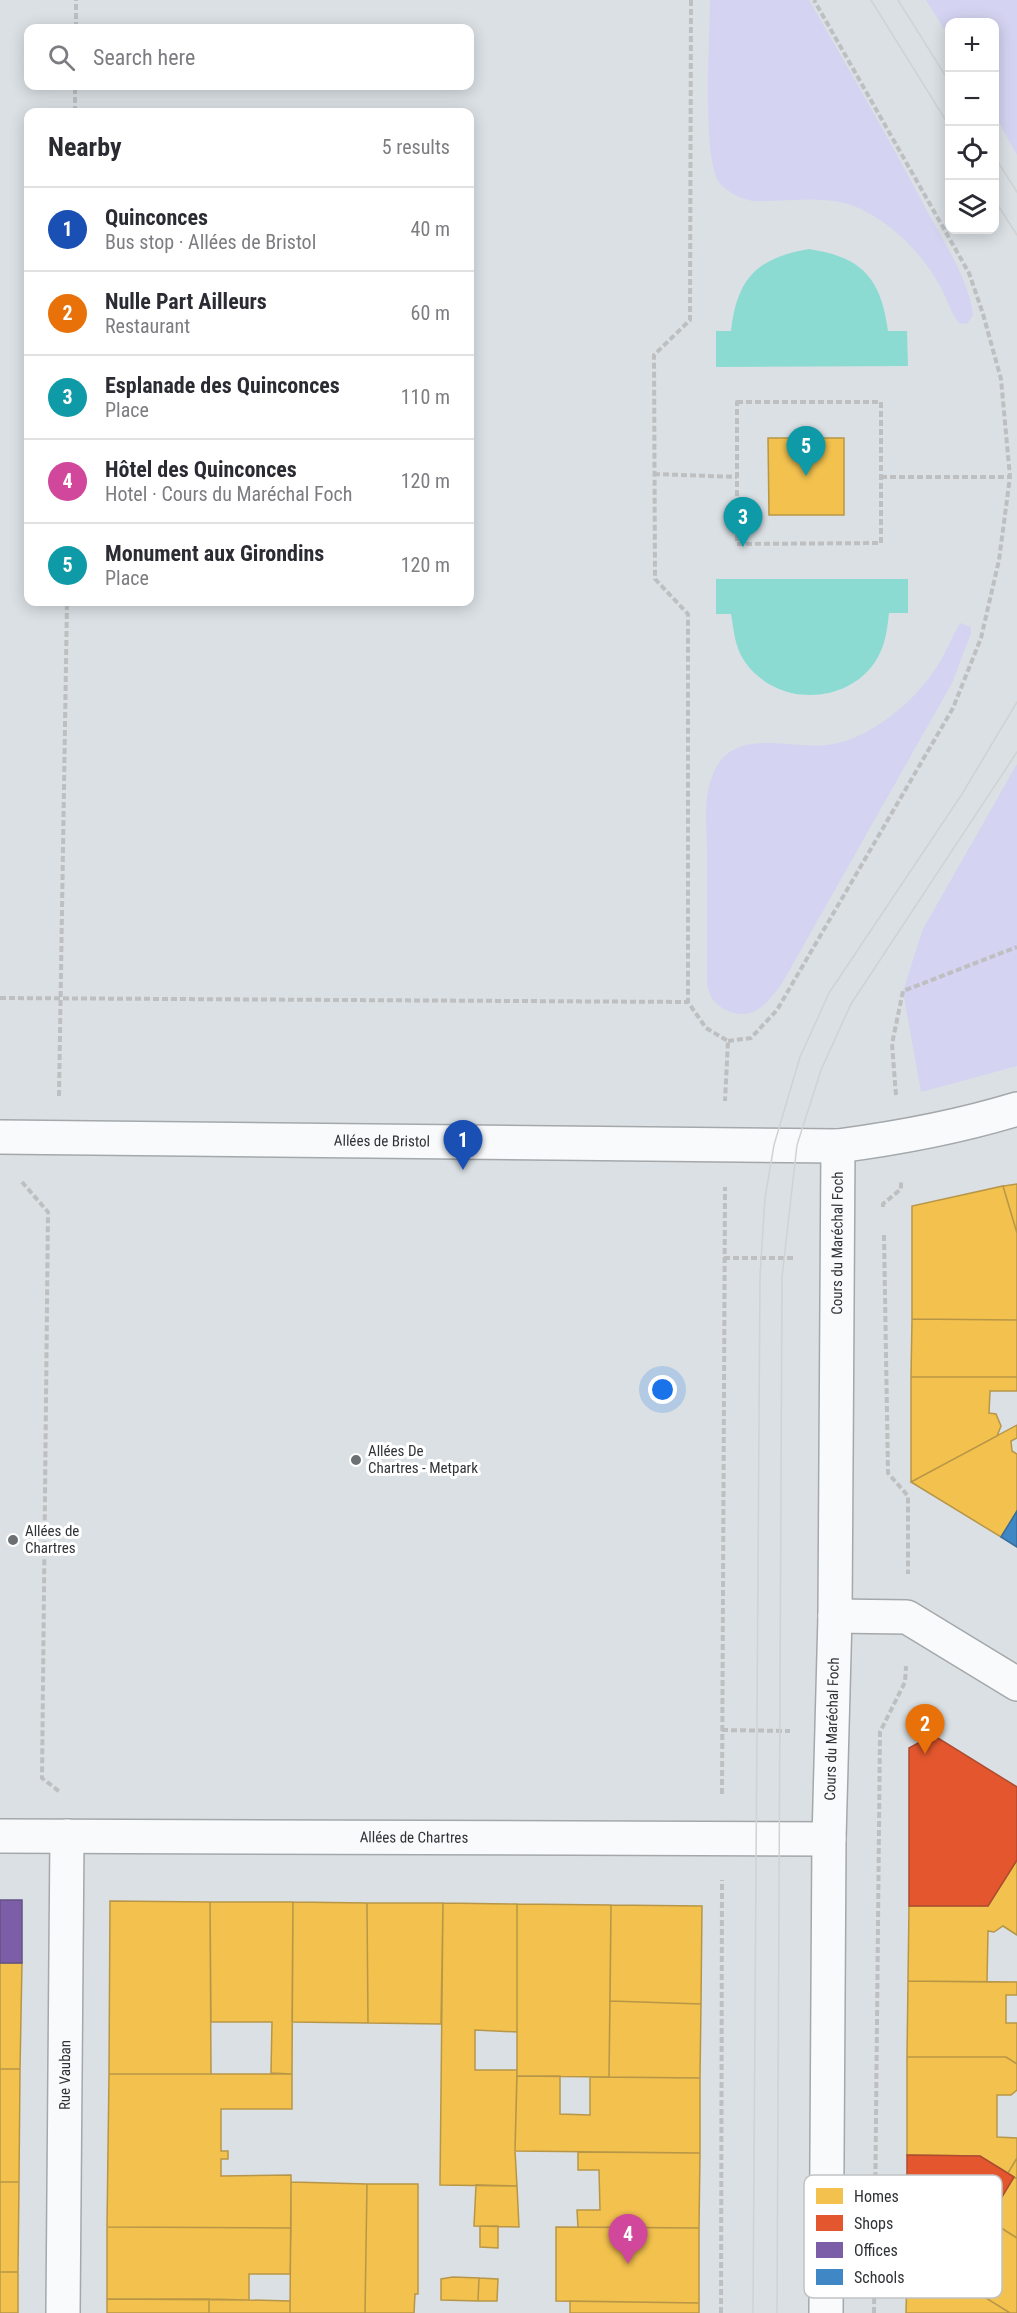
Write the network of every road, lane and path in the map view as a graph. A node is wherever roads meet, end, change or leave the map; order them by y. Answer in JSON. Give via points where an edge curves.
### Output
{"nodes":[{"id":1,"x":76,"y":0,"type":"edge"},
{"id":2,"x":691,"y":0,"type":"edge"},
{"id":3,"x":814,"y":0,"type":"edge"},
{"id":4,"x":76,"y":24,"type":"edge"},
{"id":5,"x":75,"y":90,"type":"edge"},
{"id":6,"x":75,"y":108,"type":"edge"},
{"id":7,"x":654,"y":474,"type":"junction"},
{"id":8,"x":737,"y":477,"type":"junction"},
{"id":9,"x":881,"y":477,"type":"junction"},
{"id":10,"x":1010,"y":477,"type":"junction"},
{"id":11,"x":67,"y":606,"type":"edge"},
{"id":12,"x":1017,"y":947,"type":"edge"},
{"id":13,"x":0,"y":998,"type":"edge"},
{"id":14,"x":60,"y":998,"type":"junction"},
{"id":15,"x":688,"y":1002,"type":"junction"},
{"id":16,"x":728,"y":1041,"type":"junction"},
{"id":17,"x":59,"y":1100,"type":"dead end"},
{"id":18,"x":1017,"y":1109,"type":"edge"},
{"id":19,"x":7,"y":1137,"type":"edge"},
{"id":20,"x":899,"y":1138,"type":"junction"},
{"id":21,"x":725,"y":1144,"type":"junction"},
{"id":22,"x":838,"y":1146,"type":"junction"},
{"id":23,"x":725,"y":1176,"type":"dead end"},
{"id":24,"x":884,"y":1215,"type":"dead end"},
{"id":25,"x":884,"y":1226,"type":"dead end"},
{"id":26,"x":724,"y":1257,"type":"junction"},
{"id":27,"x":803,"y":1258,"type":"dead end"},
{"id":28,"x":908,"y":1575,"type":"dead end"},
{"id":29,"x":835,"y":1616,"type":"junction"},
{"id":30,"x":906,"y":1659,"type":"dead end"},
{"id":31,"x":1017,"y":1684,"type":"edge"},
{"id":32,"x":722,"y":1730,"type":"junction"},
{"id":33,"x":791,"y":1731,"type":"dead end"},
{"id":34,"x":60,"y":1793,"type":"dead end"},
{"id":35,"x":722,"y":1805,"type":"dead end"},
{"id":36,"x":0,"y":1836,"type":"edge"},
{"id":37,"x":67,"y":1836,"type":"junction"},
{"id":38,"x":829,"y":1839,"type":"junction"},
{"id":39,"x":722,"y":1876,"type":"dead end"},
{"id":40,"x":827,"y":2175,"type":"edge"},
{"id":41,"x":875,"y":2175,"type":"edge"},
{"id":42,"x":826,"y":2298,"type":"edge"},
{"id":43,"x":874,"y":2298,"type":"edge"},
{"id":44,"x":63,"y":2313,"type":"edge"},
{"id":45,"x":721,"y":2313,"type":"edge"},
{"id":46,"x":826,"y":2313,"type":"edge"},
{"id":47,"x":874,"y":2313,"type":"edge"}],
"edges":[{"from":1,"to":4,"type":"path"},
{"from":2,"to":7,"type":"path","via":[[690,320],[654,355]]},
{"from":3,"to":10,"type":"path","via":[[969,273],[1001,379]]},
{"from":5,"to":6,"type":"path"},
{"from":7,"to":8,"type":"path"},
{"from":7,"to":15,"type":"path","via":[[655,579],[688,614]]},
{"from":8,"to":9,"type":"path","via":[[737,544],[881,543]]},
{"from":8,"to":9,"type":"path","via":[[737,402],[881,402]]},
{"from":9,"to":10,"type":"path"},
{"from":10,"to":16,"type":"path","via":[[999,561],[981,638],[952,708],[777,1010],[751,1038]]},
{"from":11,"to":14,"type":"path"},
{"from":12,"to":20,"type":"path","via":[[903,991],[892,1044]]},
{"from":13,"to":14,"type":"path"},
{"from":14,"to":15,"type":"path"},
{"from":14,"to":17,"type":"path"},
{"from":15,"to":16,"type":"path","via":[[706,1028]]},
{"from":16,"to":21,"type":"path"},
{"from":18,"to":20,"type":"street","name":"Allées de Bristol"},
{"from":19,"to":21,"type":"street","name":"Allées de Bristol"},
{"from":19,"to":34,"type":"path","via":[[13,1171],[48,1212],[42,1779]]},
{"from":20,"to":22,"type":"street","name":"Allées de Bristol"},
{"from":20,"to":24,"type":"path","via":[[901,1189],[884,1204]]},
{"from":21,"to":22,"type":"street","name":"Allées de Bristol"},
{"from":22,"to":29,"type":"street","name":"Cours du Maréchal Foch"},
{"from":23,"to":26,"type":"path"},
{"from":25,"to":28,"type":"path","via":[[888,1473],[908,1496]]},
{"from":26,"to":27,"type":"path"},
{"from":26,"to":32,"type":"path"},
{"from":29,"to":31,"type":"street","via":[[908,1617]]},
{"from":29,"to":38,"type":"street","name":"Cours du Maréchal Foch"},
{"from":30,"to":41,"type":"path","via":[[906,1682],[880,1732]]},
{"from":32,"to":33,"type":"path"},
{"from":32,"to":35,"type":"path"},
{"from":36,"to":37,"type":"street","name":"Allées de Chartres"},
{"from":37,"to":38,"type":"street","name":"Allées de Chartres"},
{"from":37,"to":44,"type":"street","name":"Rue Vauban"},
{"from":38,"to":40,"type":"street","name":"Cours du Maréchal Foch"},
{"from":39,"to":45,"type":"path"},
{"from":42,"to":46,"type":"street","name":"Cours du Maréchal Foch"},
{"from":43,"to":47,"type":"path"}]}
